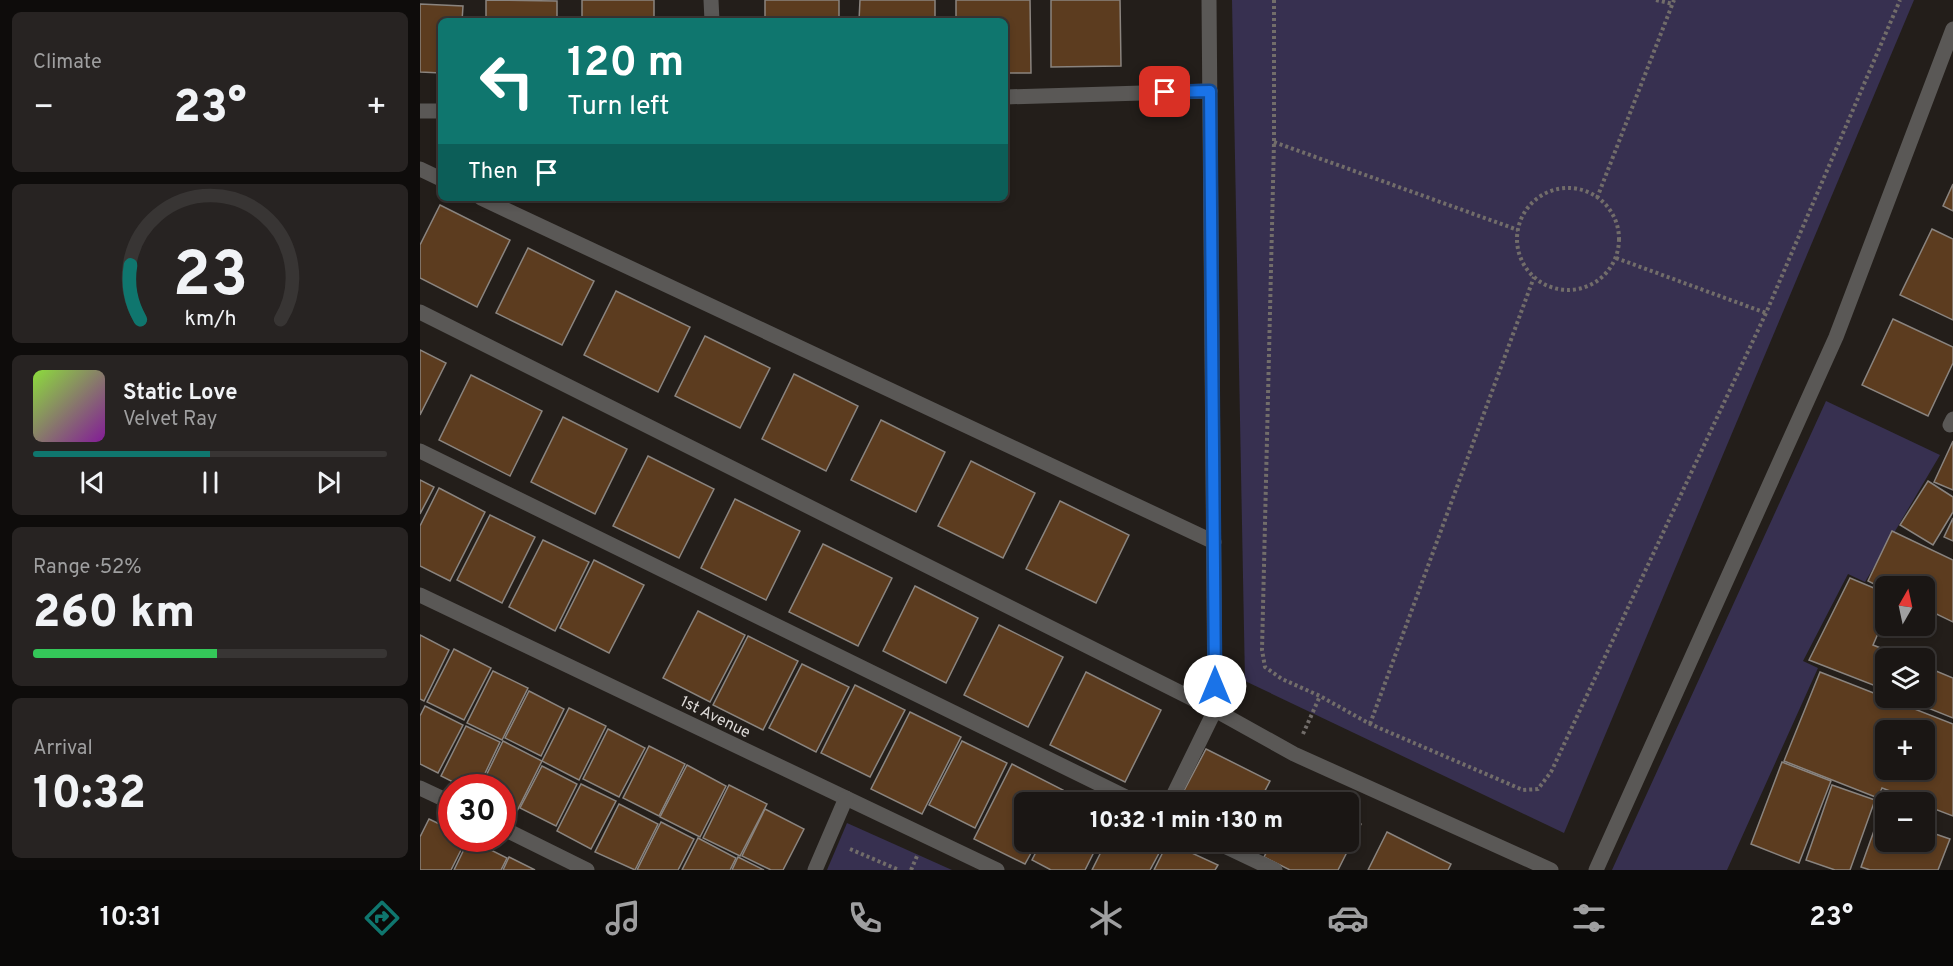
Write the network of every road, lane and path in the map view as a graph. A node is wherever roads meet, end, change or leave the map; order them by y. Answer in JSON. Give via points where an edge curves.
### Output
{"nodes":[{"id":1,"x":711,"y":0,"type":"edge"},
{"id":2,"x":1209,"y":0,"type":"edge"},
{"id":3,"x":1274,"y":0,"type":"edge"},
{"id":4,"x":1656,"y":0,"type":"edge"},
{"id":5,"x":1900,"y":0,"type":"edge"},
{"id":6,"x":1673,"y":2,"type":"edge"},
{"id":7,"x":712,"y":18,"type":"edge"},
{"id":8,"x":1953,"y":29,"type":"edge"},
{"id":9,"x":1210,"y":91,"type":"junction"},
{"id":10,"x":1008,"y":97,"type":"edge"},
{"id":11,"x":420,"y":111,"type":"edge"},
{"id":12,"x":438,"y":111,"type":"edge"},
{"id":13,"x":1275,"y":142,"type":"junction"},
{"id":14,"x":420,"y":169,"type":"edge"},
{"id":15,"x":438,"y":178,"type":"edge"},
{"id":16,"x":1597,"y":198,"type":"junction"},
{"id":17,"x":487,"y":201,"type":"edge"},
{"id":18,"x":1518,"y":230,"type":"junction"},
{"id":19,"x":1616,"y":258,"type":"junction"},
{"id":20,"x":1534,"y":277,"type":"junction"},
{"id":21,"x":420,"y":312,"type":"edge"},
{"id":22,"x":1766,"y":313,"type":"junction"},
{"id":23,"x":420,"y":451,"type":"edge"},
{"id":24,"x":1214,"y":542,"type":"junction"},
{"id":25,"x":420,"y":595,"type":"edge"},
{"id":26,"x":1320,"y":696,"type":"junction"},
{"id":27,"x":1215,"y":710,"type":"junction"},
{"id":28,"x":1370,"y":724,"type":"junction"},
{"id":29,"x":1294,"y":754,"type":"junction"},
{"id":30,"x":420,"y":788,"type":"edge"},
{"id":31,"x":1116,"y":792,"type":"edge"},
{"id":32,"x":1175,"y":792,"type":"edge"},
{"id":33,"x":438,"y":796,"type":"edge"},
{"id":34,"x":846,"y":798,"type":"junction"},
{"id":35,"x":516,"y":835,"type":"edge"},
{"id":36,"x":1237,"y":852,"type":"edge"},
{"id":37,"x":844,"y":855,"type":"dead end"},
{"id":38,"x":987,"y":868,"type":"edge"},
{"id":39,"x":586,"y":870,"type":"edge"},
{"id":40,"x":815,"y":870,"type":"edge"},
{"id":41,"x":899,"y":870,"type":"edge"},
{"id":42,"x":1275,"y":870,"type":"edge"},
{"id":43,"x":1551,"y":870,"type":"edge"},
{"id":44,"x":1596,"y":870,"type":"edge"}],
"edges":[{"from":1,"to":7,"type":"street"},
{"from":2,"to":9,"type":"street"},
{"from":3,"to":13,"type":"path"},
{"from":4,"to":6,"type":"path"},
{"from":5,"to":22,"type":"path"},
{"from":6,"to":16,"type":"path"},
{"from":8,"to":44,"type":"street","via":[[1836,337]]},
{"from":9,"to":10,"type":"street"},
{"from":9,"to":24,"type":"street"},
{"from":11,"to":12,"type":"street"},
{"from":13,"to":18,"type":"path"},
{"from":13,"to":26,"type":"path","via":[[1262,650],[1265,667]]},
{"from":14,"to":15,"type":"street"},
{"from":16,"to":18,"type":"path","via":[[1582,190],[1548,192],[1529,207]]},
{"from":16,"to":19,"type":"path","via":[[1610,209],[1617,225]]},
{"from":17,"to":24,"type":"street"},
{"from":18,"to":20,"type":"path","via":[[1517,247],[1523,264]]},
{"from":19,"to":20,"type":"path","via":[[1608,272],[1580,289],[1548,286]]},
{"from":19,"to":22,"type":"path"},
{"from":20,"to":28,"type":"path"},
{"from":21,"to":27,"type":"street"},
{"from":22,"to":28,"type":"path","via":[[1551,772],[1538,789],[1523,790]]},
{"from":23,"to":31,"type":"street"},
{"from":24,"to":27,"type":"street"},
{"from":25,"to":34,"type":"street","name":"1st Avenue"},
{"from":26,"to":28,"type":"path"},
{"from":26,"to":29,"type":"path"},
{"from":27,"to":29,"type":"street"},
{"from":27,"to":32,"type":"street"},
{"from":29,"to":43,"type":"street"},
{"from":30,"to":33,"type":"street"},
{"from":34,"to":38,"type":"street","name":"1st Avenue"},
{"from":34,"to":40,"type":"street"},
{"from":35,"to":39,"type":"street"},
{"from":36,"to":42,"type":"street"},
{"from":37,"to":41,"type":"path","via":[[847,848]]}]}
